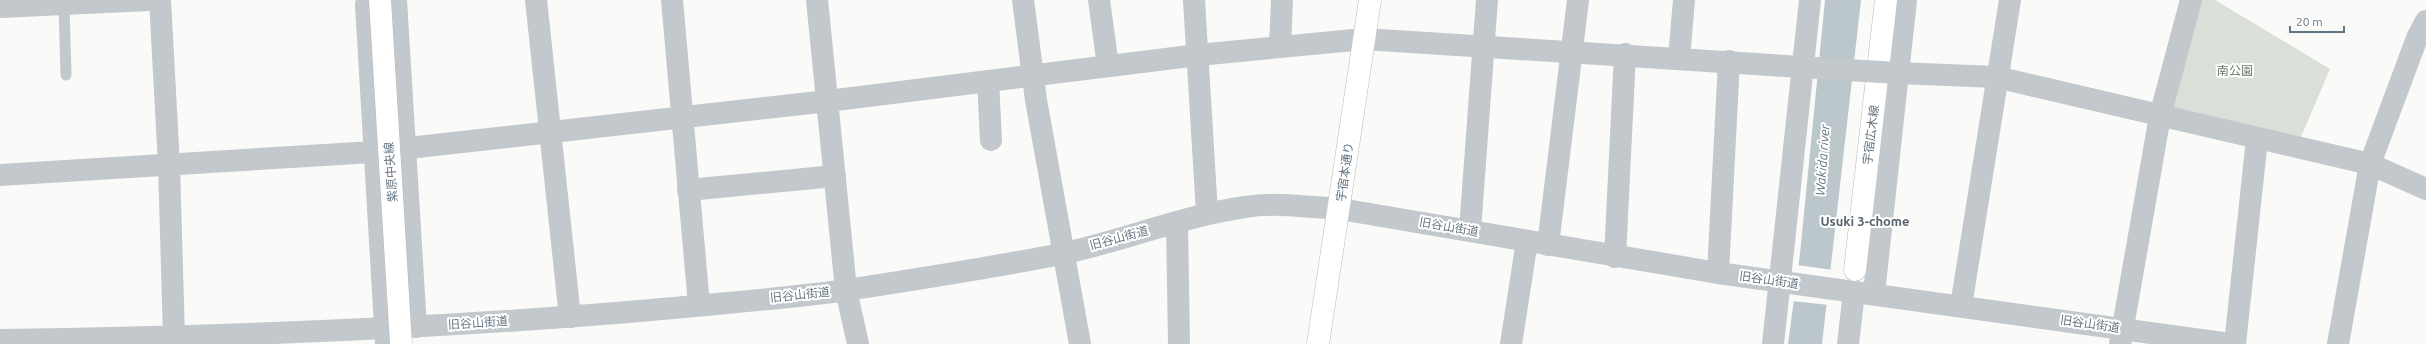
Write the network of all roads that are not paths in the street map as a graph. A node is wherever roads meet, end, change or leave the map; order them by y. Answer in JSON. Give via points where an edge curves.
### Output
{"nodes":[{"id":1,"x":149,"y":0,"type":"edge"},
{"id":2,"x":160,"y":0,"type":"edge"},
{"id":3,"x":367,"y":0,"type":"edge"},
{"id":4,"x":380,"y":0,"type":"edge"},
{"id":5,"x":396,"y":0,"type":"edge"},
{"id":6,"x":536,"y":0,"type":"edge"},
{"id":7,"x":672,"y":0,"type":"edge"},
{"id":8,"x":817,"y":0,"type":"edge"},
{"id":9,"x":1023,"y":0,"type":"edge"},
{"id":10,"x":1099,"y":0,"type":"edge"},
{"id":11,"x":1194,"y":0,"type":"edge"},
{"id":12,"x":1282,"y":0,"type":"edge"},
{"id":13,"x":1370,"y":0,"type":"edge"},
{"id":14,"x":1487,"y":0,"type":"edge"},
{"id":15,"x":1578,"y":0,"type":"edge"},
{"id":16,"x":1684,"y":0,"type":"edge"},
{"id":17,"x":1810,"y":0,"type":"edge"},
{"id":18,"x":1886,"y":0,"type":"edge"},
{"id":19,"x":1906,"y":0,"type":"edge"},
{"id":20,"x":2010,"y":0,"type":"edge"},
{"id":21,"x":2191,"y":0,"type":"edge"},
{"id":22,"x":64,"y":4,"type":"junction"},
{"id":23,"x":0,"y":7,"type":"edge"},
{"id":24,"x":2426,"y":21,"type":"edge"},
{"id":25,"x":1364,"y":39,"type":"junction"},
{"id":26,"x":1484,"y":46,"type":"junction"},
{"id":27,"x":1280,"y":47,"type":"junction"},
{"id":28,"x":1572,"y":51,"type":"junction"},
{"id":29,"x":1625,"y":54,"type":"junction"},
{"id":30,"x":1198,"y":55,"type":"junction"},
{"id":31,"x":1679,"y":58,"type":"junction"},
{"id":32,"x":1729,"y":61,"type":"junction"},
{"id":33,"x":1108,"y":66,"type":"junction"},
{"id":34,"x":1810,"y":66,"type":"junction"},
{"id":35,"x":1898,"y":73,"type":"junction"},
{"id":36,"x":66,"y":75,"type":"dead end"},
{"id":37,"x":1032,"y":76,"type":"junction"},
{"id":38,"x":1996,"y":77,"type":"junction"},
{"id":39,"x":988,"y":81,"type":"junction"},
{"id":40,"x":828,"y":101,"type":"junction"},
{"id":41,"x":2160,"y":116,"type":"junction"},
{"id":42,"x":681,"y":118,"type":"junction"},
{"id":43,"x":550,"y":133,"type":"junction"},
{"id":44,"x":2258,"y":138,"type":"junction"},
{"id":45,"x":991,"y":140,"type":"dead end"},
{"id":46,"x":405,"y":149,"type":"junction"},
{"id":47,"x":373,"y":152,"type":"junction"},
{"id":48,"x":2370,"y":164,"type":"junction"},
{"id":49,"x":169,"y":165,"type":"junction"},
{"id":50,"x":0,"y":175,"type":"edge"},
{"id":51,"x":835,"y":176,"type":"junction"},
{"id":52,"x":2426,"y":189,"type":"edge"},
{"id":53,"x":688,"y":190,"type":"junction"},
{"id":54,"x":1340,"y":209,"type":"junction"},
{"id":55,"x":1207,"y":213,"type":"junction"},
{"id":56,"x":1177,"y":223,"type":"junction"},
{"id":57,"x":1470,"y":230,"type":"junction"},
{"id":58,"x":1537,"y":243,"type":"junction"},
{"id":59,"x":1062,"y":253,"type":"junction"},
{"id":60,"x":1615,"y":257,"type":"junction"},
{"id":61,"x":1855,"y":270,"type":"dead end"},
{"id":62,"x":1718,"y":273,"type":"junction"},
{"id":63,"x":1787,"y":283,"type":"junction"},
{"id":64,"x":846,"y":290,"type":"junction"},
{"id":65,"x":1854,"y":291,"type":"junction"},
{"id":66,"x":698,"y":306,"type":"junction"},
{"id":67,"x":1961,"y":306,"type":"junction"},
{"id":68,"x":570,"y":317,"type":"junction"},
{"id":69,"x":416,"y":327,"type":"junction"},
{"id":70,"x":2121,"y":336,"type":"edge"},
{"id":71,"x":174,"y":337,"type":"junction"},
{"id":72,"x":386,"y":337,"type":"edge"},
{"id":73,"x":0,"y":340,"type":"edge"},
{"id":74,"x":401,"y":344,"type":"edge"},
{"id":75,"x":858,"y":344,"type":"edge"},
{"id":76,"x":1080,"y":344,"type":"edge"},
{"id":77,"x":1179,"y":344,"type":"edge"},
{"id":78,"x":1318,"y":344,"type":"edge"},
{"id":79,"x":1511,"y":344,"type":"edge"},
{"id":80,"x":1773,"y":344,"type":"edge"},
{"id":81,"x":1848,"y":344,"type":"edge"},
{"id":82,"x":2230,"y":344,"type":"edge"},
{"id":83,"x":2235,"y":344,"type":"edge"},
{"id":84,"x":2338,"y":344,"type":"edge"}],
"edges":[{"from":1,"to":22,"type":"street"},
{"from":2,"to":49,"type":"street"},
{"from":3,"to":47,"type":"street"},
{"from":4,"to":74,"type":"street","name":"紫原中央線","bridge":true},
{"from":5,"to":46,"type":"street"},
{"from":6,"to":43,"type":"street"},
{"from":7,"to":42,"type":"street"},
{"from":8,"to":40,"type":"street"},
{"from":9,"to":37,"type":"street"},
{"from":10,"to":33,"type":"street"},
{"from":11,"to":30,"type":"street"},
{"from":12,"to":27,"type":"street"},
{"from":13,"to":25,"type":"street","name":"宇宿本通り"},
{"from":14,"to":26,"type":"street"},
{"from":15,"to":28,"type":"street"},
{"from":16,"to":31,"type":"street"},
{"from":17,"to":34,"type":"street"},
{"from":18,"to":61,"type":"street","name":"宇宿広木線"},
{"from":19,"to":35,"type":"street"},
{"from":20,"to":38,"type":"street"},
{"from":21,"to":41,"type":"street"},
{"from":22,"to":23,"type":"street"},
{"from":22,"to":36,"type":"lane"},
{"from":24,"to":48,"type":"street","via":[[2417,38]]},
{"from":25,"to":26,"type":"street"},
{"from":25,"to":27,"type":"street"},
{"from":25,"to":54,"type":"street","name":"宇宿本通り"},
{"from":26,"to":28,"type":"street"},
{"from":26,"to":57,"type":"street"},
{"from":27,"to":30,"type":"street"},
{"from":28,"to":29,"type":"street"},
{"from":28,"to":58,"type":"street"},
{"from":29,"to":31,"type":"street"},
{"from":29,"to":60,"type":"street"},
{"from":30,"to":33,"type":"street"},
{"from":30,"to":55,"type":"street"},
{"from":31,"to":32,"type":"street"},
{"from":32,"to":34,"type":"street"},
{"from":32,"to":62,"type":"street"},
{"from":33,"to":37,"type":"street"},
{"from":34,"to":35,"type":"street","bridge":true},
{"from":34,"to":63,"type":"street"},
{"from":35,"to":38,"type":"street"},
{"from":35,"to":65,"type":"street"},
{"from":37,"to":39,"type":"street"},
{"from":37,"to":59,"type":"street"},
{"from":38,"to":41,"type":"street"},
{"from":38,"to":67,"type":"street"},
{"from":39,"to":40,"type":"street"},
{"from":39,"to":45,"type":"street"},
{"from":40,"to":42,"type":"street"},
{"from":40,"to":51,"type":"street"},
{"from":41,"to":44,"type":"street"},
{"from":41,"to":70,"type":"street"},
{"from":42,"to":43,"type":"street"},
{"from":42,"to":53,"type":"street"},
{"from":43,"to":46,"type":"street"},
{"from":43,"to":68,"type":"street"},
{"from":44,"to":48,"type":"street"},
{"from":44,"to":83,"type":"street"},
{"from":46,"to":47,"type":"street"},
{"from":46,"to":69,"type":"street"},
{"from":47,"to":49,"type":"street"},
{"from":47,"to":72,"type":"street"},
{"from":48,"to":52,"type":"street"},
{"from":48,"to":84,"type":"street"},
{"from":49,"to":50,"type":"street"},
{"from":49,"to":71,"type":"street"},
{"from":51,"to":53,"type":"street"},
{"from":51,"to":64,"type":"street"},
{"from":53,"to":66,"type":"street"},
{"from":54,"to":55,"type":"street","name":"旧谷山街道","via":[[1280,205],[1249,206]]},
{"from":54,"to":57,"type":"street","name":"旧谷山街道"},
{"from":54,"to":78,"type":"street","name":"宇宿本通り"},
{"from":55,"to":56,"type":"street","name":"旧谷山街道"},
{"from":56,"to":59,"type":"street","name":"旧谷山街道"},
{"from":56,"to":77,"type":"street"},
{"from":57,"to":58,"type":"street","name":"旧谷山街道"},
{"from":58,"to":60,"type":"street","name":"旧谷山街道"},
{"from":58,"to":79,"type":"street"},
{"from":59,"to":64,"type":"street","name":"旧谷山街道"},
{"from":59,"to":76,"type":"street"},
{"from":60,"to":62,"type":"street","name":"旧谷山街道"},
{"from":62,"to":63,"type":"street","name":"旧谷山街道"},
{"from":63,"to":65,"type":"street","name":"旧谷山街道"},
{"from":63,"to":80,"type":"street"},
{"from":64,"to":66,"type":"street","name":"旧谷山街道"},
{"from":64,"to":75,"type":"street"},
{"from":65,"to":67,"type":"street","name":"旧谷山街道"},
{"from":65,"to":81,"type":"street"},
{"from":66,"to":68,"type":"street","name":"旧谷山街道"},
{"from":67,"to":70,"type":"street","name":"旧谷山街道"},
{"from":68,"to":69,"type":"street","name":"旧谷山街道"},
{"from":69,"to":72,"type":"street","name":"旧谷山街道"},
{"from":70,"to":82,"type":"street","name":"旧谷山街道"},
{"from":71,"to":72,"type":"street","name":"旧谷山街道"},
{"from":71,"to":73,"type":"street","name":"旧谷山街道"}]}
